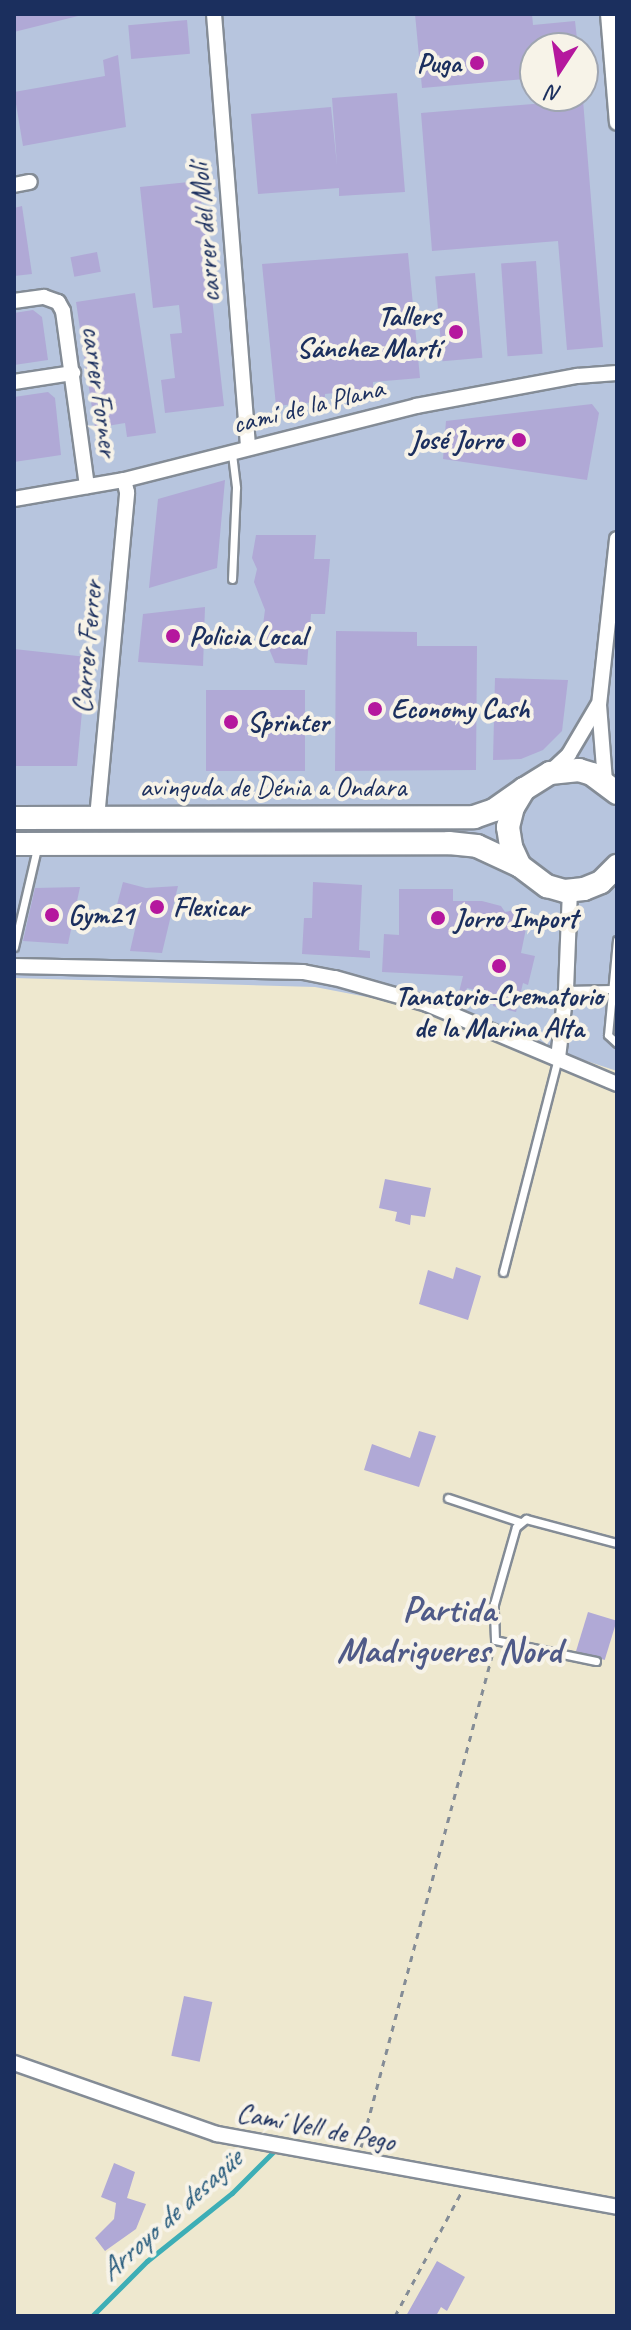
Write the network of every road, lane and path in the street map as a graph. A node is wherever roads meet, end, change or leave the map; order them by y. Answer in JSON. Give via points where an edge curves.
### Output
{"nodes":[{"id":1,"x":214,"y":14,"type":"edge"},
{"id":2,"x":608,"y":14,"type":"edge"},
{"id":3,"x":614,"y":39,"type":"edge"},
{"id":4,"x":617,"y":123,"type":"edge"},
{"id":5,"x":30,"y":182,"type":"dead end"},
{"id":6,"x":14,"y":185,"type":"edge"},
{"id":7,"x":14,"y":301,"type":"edge"},
{"id":8,"x":73,"y":373,"type":"junction"},
{"id":9,"x":617,"y":373,"type":"edge"},
{"id":10,"x":14,"y":382,"type":"edge"},
{"id":11,"x":248,"y":447,"type":"junction"},
{"id":12,"x":232,"y":453,"type":"junction"},
{"id":13,"x":124,"y":480,"type":"junction"},
{"id":14,"x":87,"y":486,"type":"junction"},
{"id":15,"x":14,"y":499,"type":"edge"},
{"id":16,"x":617,"y":539,"type":"edge"},
{"id":17,"x":232,"y":579,"type":"dead end"},
{"id":18,"x":599,"y":705,"type":"junction"},
{"id":19,"x":550,"y":773,"type":"junction"},
{"id":20,"x":611,"y":787,"type":"edge"},
{"id":21,"x":524,"y":789,"type":"junction"},
{"id":22,"x":14,"y":818,"type":"edge"},
{"id":23,"x":97,"y":818,"type":"junction"},
{"id":24,"x":14,"y":844,"type":"edge"},
{"id":25,"x":38,"y":844,"type":"junction"},
{"id":26,"x":520,"y":866,"type":"junction"},
{"id":27,"x":617,"y":866,"type":"edge"},
{"id":28,"x":570,"y":890,"type":"junction"},
{"id":29,"x":617,"y":940,"type":"edge"},
{"id":30,"x":14,"y":947,"type":"edge"},
{"id":31,"x":14,"y":966,"type":"edge"},
{"id":32,"x":612,"y":989,"type":"junction"},
{"id":33,"x":566,"y":990,"type":"junction"},
{"id":34,"x":617,"y":1043,"type":"edge"},
{"id":35,"x":558,"y":1058,"type":"junction"},
{"id":36,"x":617,"y":1084,"type":"edge"},
{"id":37,"x":503,"y":1272,"type":"dead end"},
{"id":38,"x":448,"y":1498,"type":"dead end"},
{"id":39,"x":520,"y":1522,"type":"junction"},
{"id":40,"x":617,"y":1543,"type":"edge"},
{"id":41,"x":495,"y":1640,"type":"junction"},
{"id":42,"x":596,"y":1661,"type":"dead end"},
{"id":43,"x":14,"y":2063,"type":"edge"},
{"id":44,"x":357,"y":2162,"type":"junction"},
{"id":45,"x":466,"y":2181,"type":"junction"},
{"id":46,"x":617,"y":2207,"type":"edge"},
{"id":47,"x":395,"y":2316,"type":"edge"}],
"edges":[{"from":1,"to":11,"type":"street","name":"carrer del Molí"},
{"from":2,"to":3,"type":"street"},
{"from":3,"to":4,"type":"street"},
{"from":5,"to":6,"type":"street"},
{"from":7,"to":8,"type":"street","name":"carrer Forner","via":[[44,297],[58,302]]},
{"from":8,"to":10,"type":"street"},
{"from":8,"to":14,"type":"street","name":"carrer Forner"},
{"from":9,"to":11,"type":"street","name":"camí de la Plana","via":[[416,406]]},
{"from":11,"to":12,"type":"street","name":"camí de la Plana"},
{"from":12,"to":13,"type":"street","name":"camí de la Plana"},
{"from":12,"to":17,"type":"lane"},
{"from":13,"to":14,"type":"street","name":"camí de la Plana"},
{"from":13,"to":23,"type":"street","name":"Carrer Ferrer"},
{"from":14,"to":15,"type":"street","name":"camí de la Plana"},
{"from":16,"to":18,"type":"street"},
{"from":18,"to":19,"type":"street","via":[[569,754]]},
{"from":18,"to":20,"type":"street"},
{"from":19,"to":20,"type":"main road","via":[[579,770]]},
{"from":19,"to":21,"type":"main road","name":"avinguda de Dénia a Ondara"},
{"from":21,"to":23,"type":"main road","name":"avinguda de Dénia a Ondara","via":[[474,817]]},
{"from":21,"to":26,"type":"main road","via":[[508,827]]},
{"from":22,"to":23,"type":"main road","name":"avinguda de Dénia a Ondara"},
{"from":24,"to":25,"type":"main road","name":"avinguda de Dénia a Ondara"},
{"from":25,"to":26,"type":"main road","name":"avinguda de Dénia a Ondara","via":[[449,843],[477,846]]},
{"from":25,"to":30,"type":"lane"},
{"from":26,"to":28,"type":"main road","name":"avinguda de Dénia a Ondara","via":[[547,886]]},
{"from":27,"to":28,"type":"main road","via":[[601,882]]},
{"from":28,"to":33,"type":"street"},
{"from":29,"to":32,"type":"lane"},
{"from":31,"to":35,"type":"street","via":[[303,972],[427,1004]]},
{"from":32,"to":33,"type":"lane"},
{"from":32,"to":34,"type":"lane","via":[[608,1035]]},
{"from":33,"to":35,"type":"street"},
{"from":35,"to":36,"type":"street"},
{"from":35,"to":37,"type":"lane"},
{"from":38,"to":39,"type":"lane"},
{"from":39,"to":40,"type":"lane","via":[[535,1521]]},
{"from":39,"to":41,"type":"lane","via":[[494,1604]]},
{"from":41,"to":42,"type":"lane"},
{"from":41,"to":44,"type":"path"},
{"from":43,"to":44,"type":"street","name":"Camí Vell de Pego","via":[[187,2126]]},
{"from":44,"to":45,"type":"street","name":"Camí Vell de Pego"},
{"from":45,"to":46,"type":"street","name":"Camí Vell de Pego"},
{"from":45,"to":47,"type":"path"}]}
